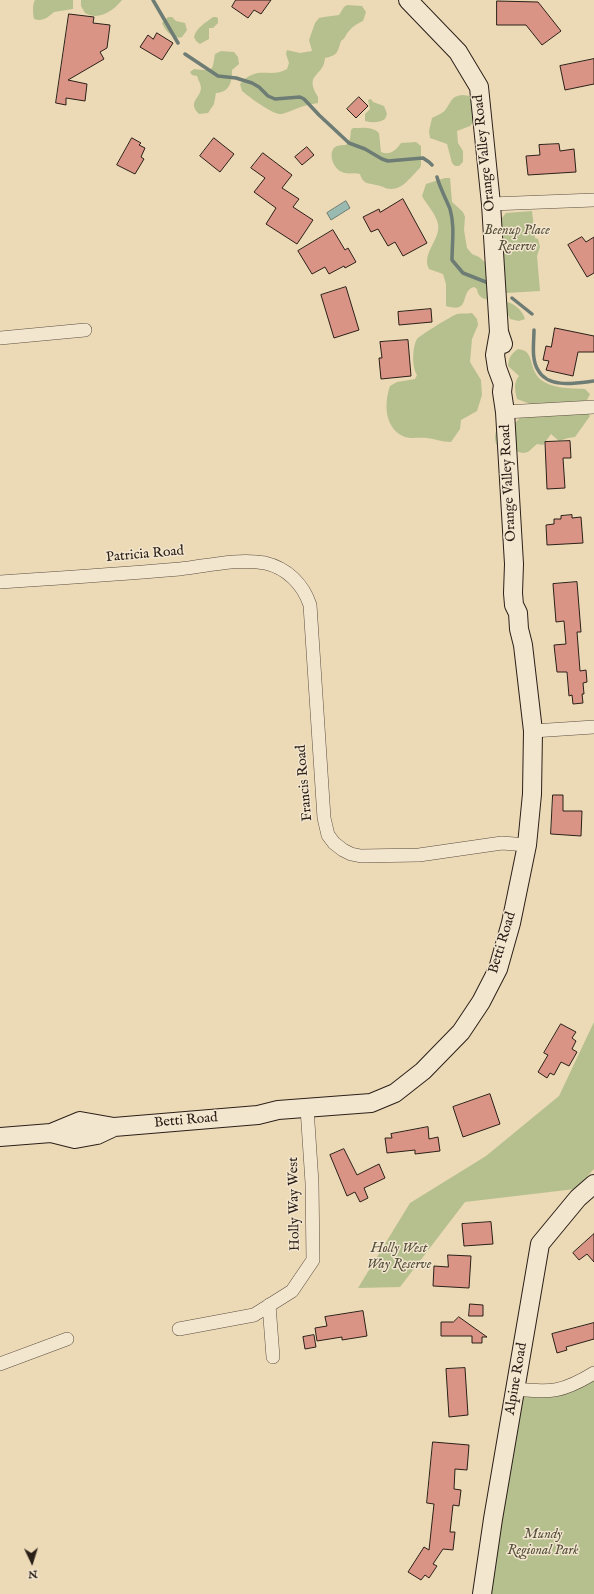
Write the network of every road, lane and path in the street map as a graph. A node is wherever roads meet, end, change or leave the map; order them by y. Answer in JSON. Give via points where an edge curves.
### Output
{"nodes":[{"id":1,"x":408,"y":0,"type":"edge"},
{"id":2,"x":594,"y":200,"type":"edge"},
{"id":3,"x":491,"y":204,"type":"junction"},
{"id":4,"x":85,"y":330,"type":"dead end"},
{"id":5,"x":0,"y":338,"type":"edge"},
{"id":6,"x":505,"y":407,"type":"junction"},
{"id":7,"x":594,"y":407,"type":"edge"},
{"id":8,"x":290,"y":575,"type":"joint"},
{"id":9,"x":0,"y":582,"type":"edge"},
{"id":10,"x":594,"y":727,"type":"edge"},
{"id":11,"x":533,"y":731,"type":"junction"},
{"id":12,"x":527,"y":845,"type":"junction"},
{"id":13,"x":308,"y":1112,"type":"junction"},
{"id":14,"x":0,"y":1137,"type":"edge"},
{"id":15,"x":594,"y":1184,"type":"edge"},
{"id":16,"x":269,"y":1305,"type":"junction"},
{"id":17,"x":179,"y":1329,"type":"dead end"},
{"id":18,"x":67,"y":1339,"type":"dead end"},
{"id":19,"x":273,"y":1357,"type":"dead end"},
{"id":20,"x":0,"y":1364,"type":"edge"},
{"id":21,"x":594,"y":1373,"type":"edge"},
{"id":22,"x":516,"y":1389,"type":"junction"},
{"id":23,"x":482,"y":1594,"type":"edge"}],
"edges":[{"from":1,"to":3,"type":"street","name":"Orange Valley Road","via":[[458,52],[479,87]]},
{"from":2,"to":3,"type":"street"},
{"from":3,"to":6,"type":"street","name":"Orange Valley Road","via":[[503,363],[508,378]]},
{"from":4,"to":5,"type":"street"},
{"from":6,"to":7,"type":"street"},
{"from":6,"to":11,"type":"street","name":"Orange Valley Road","via":[[514,564],[526,618],[523,645]]},
{"from":8,"to":9,"type":"street","name":"Patricia Road","via":[[275,566],[249,562]]},
{"from":8,"to":12,"type":"street","name":"Francis Road","via":[[302,588],[310,605],[324,818],[328,835],[334,843],[351,854],[372,856],[418,855],[502,843]]},
{"from":10,"to":11,"type":"street"},
{"from":11,"to":12,"type":"street","name":"Betti Road","via":[[532,794]]},
{"from":12,"to":13,"type":"street","name":"Betti Road","via":[[511,923],[498,969],[481,1002],[461,1032],[423,1071],[395,1094],[371,1103]]},
{"from":13,"to":14,"type":"street","name":"Betti Road","via":[[278,1110],[258,1115],[114,1127],[97,1135],[75,1139],[51,1133]]},
{"from":13,"to":16,"type":"street","name":"Holly Way West","via":[[313,1260],[292,1291]]},
{"from":15,"to":22,"type":"street","name":"Alpine Road","via":[[578,1198],[540,1244]]},
{"from":16,"to":17,"type":"street","name":"Holly Way West","via":[[254,1314]]},
{"from":16,"to":19,"type":"street"},
{"from":18,"to":20,"type":"street"},
{"from":21,"to":22,"type":"street","via":[[578,1383],[559,1390],[540,1392]]},
{"from":22,"to":23,"type":"street","name":"Alpine Road"}]}
